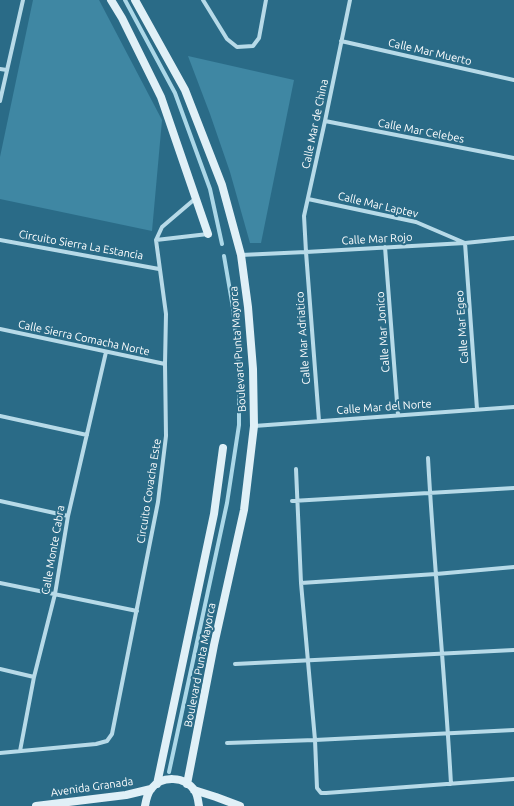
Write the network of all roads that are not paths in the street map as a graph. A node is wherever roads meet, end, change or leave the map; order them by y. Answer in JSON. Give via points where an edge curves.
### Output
{"nodes":[{"id":1,"x":22,"y":0,"type":"edge"},
{"id":2,"x":111,"y":0,"type":"edge"},
{"id":3,"x":135,"y":0,"type":"edge"},
{"id":4,"x":203,"y":0,"type":"edge"},
{"id":5,"x":266,"y":0,"type":"edge"},
{"id":6,"x":350,"y":0,"type":"edge"},
{"id":7,"x":341,"y":41,"type":"junction"},
{"id":8,"x":0,"y":69,"type":"edge"},
{"id":9,"x":7,"y":70,"type":"junction"},
{"id":10,"x":514,"y":80,"type":"edge"},
{"id":11,"x":0,"y":101,"type":"edge"},
{"id":12,"x":325,"y":120,"type":"junction"},
{"id":13,"x":514,"y":158,"type":"edge"},
{"id":14,"x":196,"y":198,"type":"junction"},
{"id":15,"x":308,"y":199,"type":"junction"},
{"id":16,"x":208,"y":234,"type":"joint"},
{"id":17,"x":514,"y":238,"type":"edge"},
{"id":18,"x":0,"y":240,"type":"edge"},
{"id":19,"x":156,"y":240,"type":"junction"},
{"id":20,"x":465,"y":243,"type":"junction"},
{"id":21,"x":385,"y":247,"type":"junction"},
{"id":22,"x":306,"y":252,"type":"junction"},
{"id":23,"x":241,"y":255,"type":"junction"},
{"id":24,"x":159,"y":269,"type":"junction"},
{"id":25,"x":0,"y":329,"type":"edge"},
{"id":26,"x":106,"y":352,"type":"junction"},
{"id":27,"x":165,"y":364,"type":"junction"},
{"id":28,"x":514,"y":406,"type":"edge"},
{"id":29,"x":477,"y":409,"type":"junction"},
{"id":30,"x":398,"y":415,"type":"junction"},
{"id":31,"x":0,"y":416,"type":"edge"},
{"id":32,"x":319,"y":422,"type":"junction"},
{"id":33,"x":254,"y":426,"type":"junction"},
{"id":34,"x":87,"y":435,"type":"junction"},
{"id":35,"x":223,"y":448,"type":"dead end"},
{"id":36,"x":428,"y":458,"type":"dead end"},
{"id":37,"x":296,"y":469,"type":"dead end"},
{"id":38,"x":514,"y":488,"type":"edge"},
{"id":39,"x":430,"y":493,"type":"junction"},
{"id":40,"x":0,"y":501,"type":"edge"},
{"id":41,"x":294,"y":501,"type":"junction"},
{"id":42,"x":68,"y":516,"type":"junction"},
{"id":43,"x":514,"y":567,"type":"edge"},
{"id":44,"x":436,"y":574,"type":"junction"},
{"id":45,"x":0,"y":583,"type":"edge"},
{"id":46,"x":301,"y":583,"type":"junction"},
{"id":47,"x":55,"y":594,"type":"junction"},
{"id":48,"x":137,"y":611,"type":"junction"},
{"id":49,"x":514,"y":650,"type":"edge"},
{"id":50,"x":442,"y":654,"type":"junction"},
{"id":51,"x":309,"y":660,"type":"junction"},
{"id":52,"x":235,"y":664,"type":"dead end"},
{"id":53,"x":0,"y":669,"type":"edge"},
{"id":54,"x":34,"y":677,"type":"junction"},
{"id":55,"x":514,"y":730,"type":"edge"},
{"id":56,"x":448,"y":733,"type":"junction"},
{"id":57,"x":316,"y":740,"type":"junction"},
{"id":58,"x":227,"y":743,"type":"dead end"},
{"id":59,"x":20,"y":751,"type":"junction"},
{"id":60,"x":0,"y":753,"type":"edge"},
{"id":61,"x":514,"y":780,"type":"edge"},
{"id":62,"x":187,"y":784,"type":"junction"},
{"id":63,"x":451,"y":784,"type":"junction"},
{"id":64,"x":154,"y":786,"type":"junction"},
{"id":65,"x":194,"y":790,"type":"junction"},
{"id":66,"x":36,"y":806,"type":"edge"},
{"id":67,"x":145,"y":806,"type":"edge"},
{"id":68,"x":199,"y":806,"type":"edge"},
{"id":69,"x":240,"y":806,"type":"edge"}],
"edges":[{"from":1,"to":9,"type":"street"},
{"from":2,"to":14,"type":"street","via":[[161,97]]},
{"from":3,"to":23,"type":"street","name":"Boulevard Punta Mayorca","via":[[185,90],[222,185]]},
{"from":4,"to":5,"type":"street","via":[[227,39],[237,47],[253,46],[259,38]]},
{"from":6,"to":7,"type":"street","name":"Calle Mar de China"},
{"from":7,"to":10,"type":"street","name":"Calle Mar Muerto"},
{"from":7,"to":12,"type":"street","name":"Calle Mar de China"},
{"from":8,"to":9,"type":"street"},
{"from":9,"to":11,"type":"street"},
{"from":12,"to":13,"type":"street","name":"Calle Mar Celebes"},
{"from":12,"to":15,"type":"street","name":"Calle Mar de China"},
{"from":14,"to":16,"type":"street"},
{"from":14,"to":19,"type":"street","via":[[162,227]]},
{"from":15,"to":20,"type":"street","name":"Calle Mar Laptev","via":[[416,222]]},
{"from":15,"to":22,"type":"street","name":"Calle Mar de China","via":[[304,216]]},
{"from":16,"to":19,"type":"street"},
{"from":17,"to":20,"type":"street","name":"Calle Mar Rojo"},
{"from":18,"to":24,"type":"street","name":"Circuito Sierra La Estancia"},
{"from":19,"to":24,"type":"street","name":"Circuito Covacha Este"},
{"from":20,"to":21,"type":"street","name":"Calle Mar Rojo"},
{"from":20,"to":29,"type":"street","name":"Calle Mar Egeo"},
{"from":21,"to":22,"type":"street","name":"Calle Mar Rojo"},
{"from":21,"to":30,"type":"street","name":"Calle Mar Jonico"},
{"from":22,"to":23,"type":"street","name":"Calle Mar Rojo"},
{"from":22,"to":32,"type":"street","name":"Calle Mar Adriatico"},
{"from":23,"to":33,"type":"street","name":"Boulevard Punta Mayorca","via":[[253,369]]},
{"from":24,"to":27,"type":"street","name":"Circuito Covacha Este","via":[[166,314]]},
{"from":25,"to":26,"type":"street","name":"Calle Sierra Comacha Norte"},
{"from":26,"to":27,"type":"street","name":"Calle Sierra Comacha Norte"},
{"from":26,"to":34,"type":"street","name":"Calle Monte Cabra"},
{"from":27,"to":48,"type":"street","name":"Circuito Covacha Este","via":[[166,436],[158,502]]},
{"from":28,"to":29,"type":"street","name":"Calle Mar del Norte"},
{"from":29,"to":30,"type":"street","name":"Calle Mar del Norte"},
{"from":30,"to":32,"type":"street","name":"Calle Mar del Norte"},
{"from":31,"to":34,"type":"street"},
{"from":32,"to":33,"type":"street","name":"Calle Mar del Norte"},
{"from":33,"to":62,"type":"street","name":"Boulevard Punta Mayorca","via":[[244,510]]},
{"from":34,"to":42,"type":"street","name":"Calle Monte Cabra"},
{"from":35,"to":64,"type":"street","via":[[214,514]]},
{"from":36,"to":39,"type":"street"},
{"from":37,"to":41,"type":"street"},
{"from":38,"to":39,"type":"street"},
{"from":39,"to":41,"type":"street"},
{"from":39,"to":44,"type":"street"},
{"from":40,"to":42,"type":"street"},
{"from":41,"to":46,"type":"street"},
{"from":42,"to":47,"type":"street","name":"Calle Monte Cabra"},
{"from":43,"to":44,"type":"street"},
{"from":44,"to":46,"type":"street"},
{"from":44,"to":50,"type":"street"},
{"from":45,"to":47,"type":"street"},
{"from":46,"to":51,"type":"street"},
{"from":47,"to":48,"type":"street"},
{"from":47,"to":54,"type":"street","name":"Calle Monte Cabra"},
{"from":48,"to":59,"type":"street","name":"Circuito Covacha Este","via":[[112,734],[107,741]]},
{"from":49,"to":50,"type":"street"},
{"from":50,"to":51,"type":"street"},
{"from":50,"to":56,"type":"street"},
{"from":51,"to":52,"type":"street"},
{"from":51,"to":57,"type":"street"},
{"from":53,"to":54,"type":"street"},
{"from":54,"to":59,"type":"street","name":"Calle Monte Cabra"},
{"from":55,"to":56,"type":"street"},
{"from":56,"to":57,"type":"street"},
{"from":56,"to":63,"type":"street"},
{"from":57,"to":58,"type":"street"},
{"from":57,"to":63,"type":"street","via":[[317,788],[321,793]]},
{"from":59,"to":60,"type":"street"},
{"from":61,"to":63,"type":"street"},
{"from":62,"to":64,"type":"street","name":"Avenida Granada","via":[[172,779]]},
{"from":62,"to":65,"type":"street"},
{"from":64,"to":66,"type":"street","name":"Avenida Granada","via":[[126,795]]},
{"from":64,"to":67,"type":"street","via":[[146,797]]},
{"from":65,"to":68,"type":"street"},
{"from":65,"to":69,"type":"street"}]}
